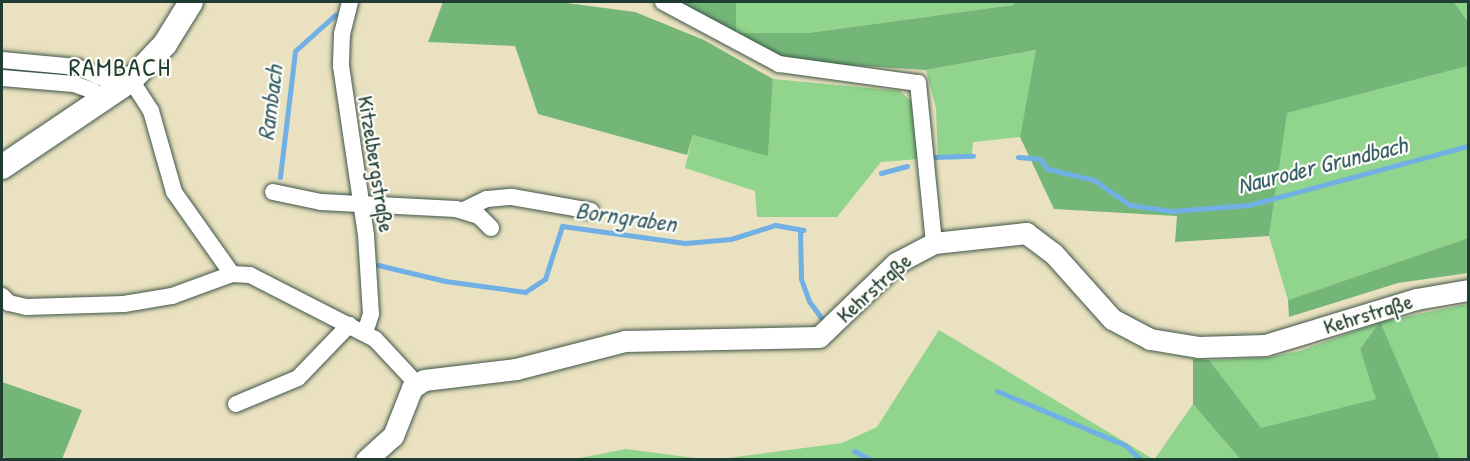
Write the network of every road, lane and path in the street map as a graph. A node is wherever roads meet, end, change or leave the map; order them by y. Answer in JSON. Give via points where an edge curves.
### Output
{"nodes":[{"id":1,"x":191,"y":2,"type":"edge"},
{"id":2,"x":350,"y":2,"type":"edge"},
{"id":3,"x":663,"y":2,"type":"edge"},
{"id":4,"x":2,"y":60,"type":"edge"},
{"id":5,"x":2,"y":78,"type":"edge"},
{"id":6,"x":118,"y":90,"type":"junction"},
{"id":7,"x":2,"y":167,"type":"edge"},
{"id":8,"x":273,"y":192,"type":"dead end"},
{"id":9,"x":362,"y":202,"type":"junction"},
{"id":10,"x":464,"y":210,"type":"junction"},
{"id":11,"x":591,"y":211,"type":"dead end"},
{"id":12,"x":491,"y":228,"type":"dead end"},
{"id":13,"x":934,"y":243,"type":"junction"},
{"id":14,"x":232,"y":274,"type":"junction"},
{"id":15,"x":1468,"y":290,"type":"edge"},
{"id":16,"x":2,"y":296,"type":"edge"},
{"id":17,"x":349,"y":325,"type":"junction"},
{"id":18,"x":365,"y":333,"type":"junction"},
{"id":19,"x":417,"y":384,"type":"junction"},
{"id":20,"x":236,"y":404,"type":"dead end"},
{"id":21,"x":366,"y":459,"type":"edge"}],
"edges":[{"from":1,"to":6,"type":"main road","via":[[165,44]]},
{"from":2,"to":9,"type":"street","name":"Kitzelbergstraße","via":[[342,34],[342,83]]},
{"from":3,"to":13,"type":"street","via":[[779,64],[918,82]]},
{"from":4,"to":6,"type":"street","via":[[77,67],[105,79]]},
{"from":5,"to":6,"type":"street","via":[[74,84],[93,91]]},
{"from":6,"to":7,"type":"main road"},
{"from":6,"to":14,"type":"street","via":[[151,111],[174,192]]},
{"from":8,"to":9,"type":"street","via":[[313,201]]},
{"from":9,"to":10,"type":"street"},
{"from":9,"to":18,"type":"street","name":"Kitzelbergstraße","via":[[371,314]]},
{"from":10,"to":11,"type":"street","via":[[476,202],[512,197]]},
{"from":10,"to":12,"type":"street","via":[[479,216]]},
{"from":13,"to":15,"type":"street","name":"Kehrstraße","via":[[1026,233],[1053,253],[1112,319],[1150,339],[1199,347],[1265,345],[1416,299]]},
{"from":13,"to":19,"type":"street","name":"Kehrstraße","via":[[896,263],[862,300],[819,337],[625,341],[516,369],[433,378]]},
{"from":14,"to":16,"type":"street","via":[[172,296],[124,304],[26,307],[9,303]]},
{"from":14,"to":17,"type":"street","via":[[250,275]]},
{"from":17,"to":18,"type":"street"},
{"from":17,"to":20,"type":"street","via":[[298,378]]},
{"from":18,"to":19,"type":"street","via":[[393,354]]},
{"from":19,"to":21,"type":"street","via":[[398,427]]}]}
